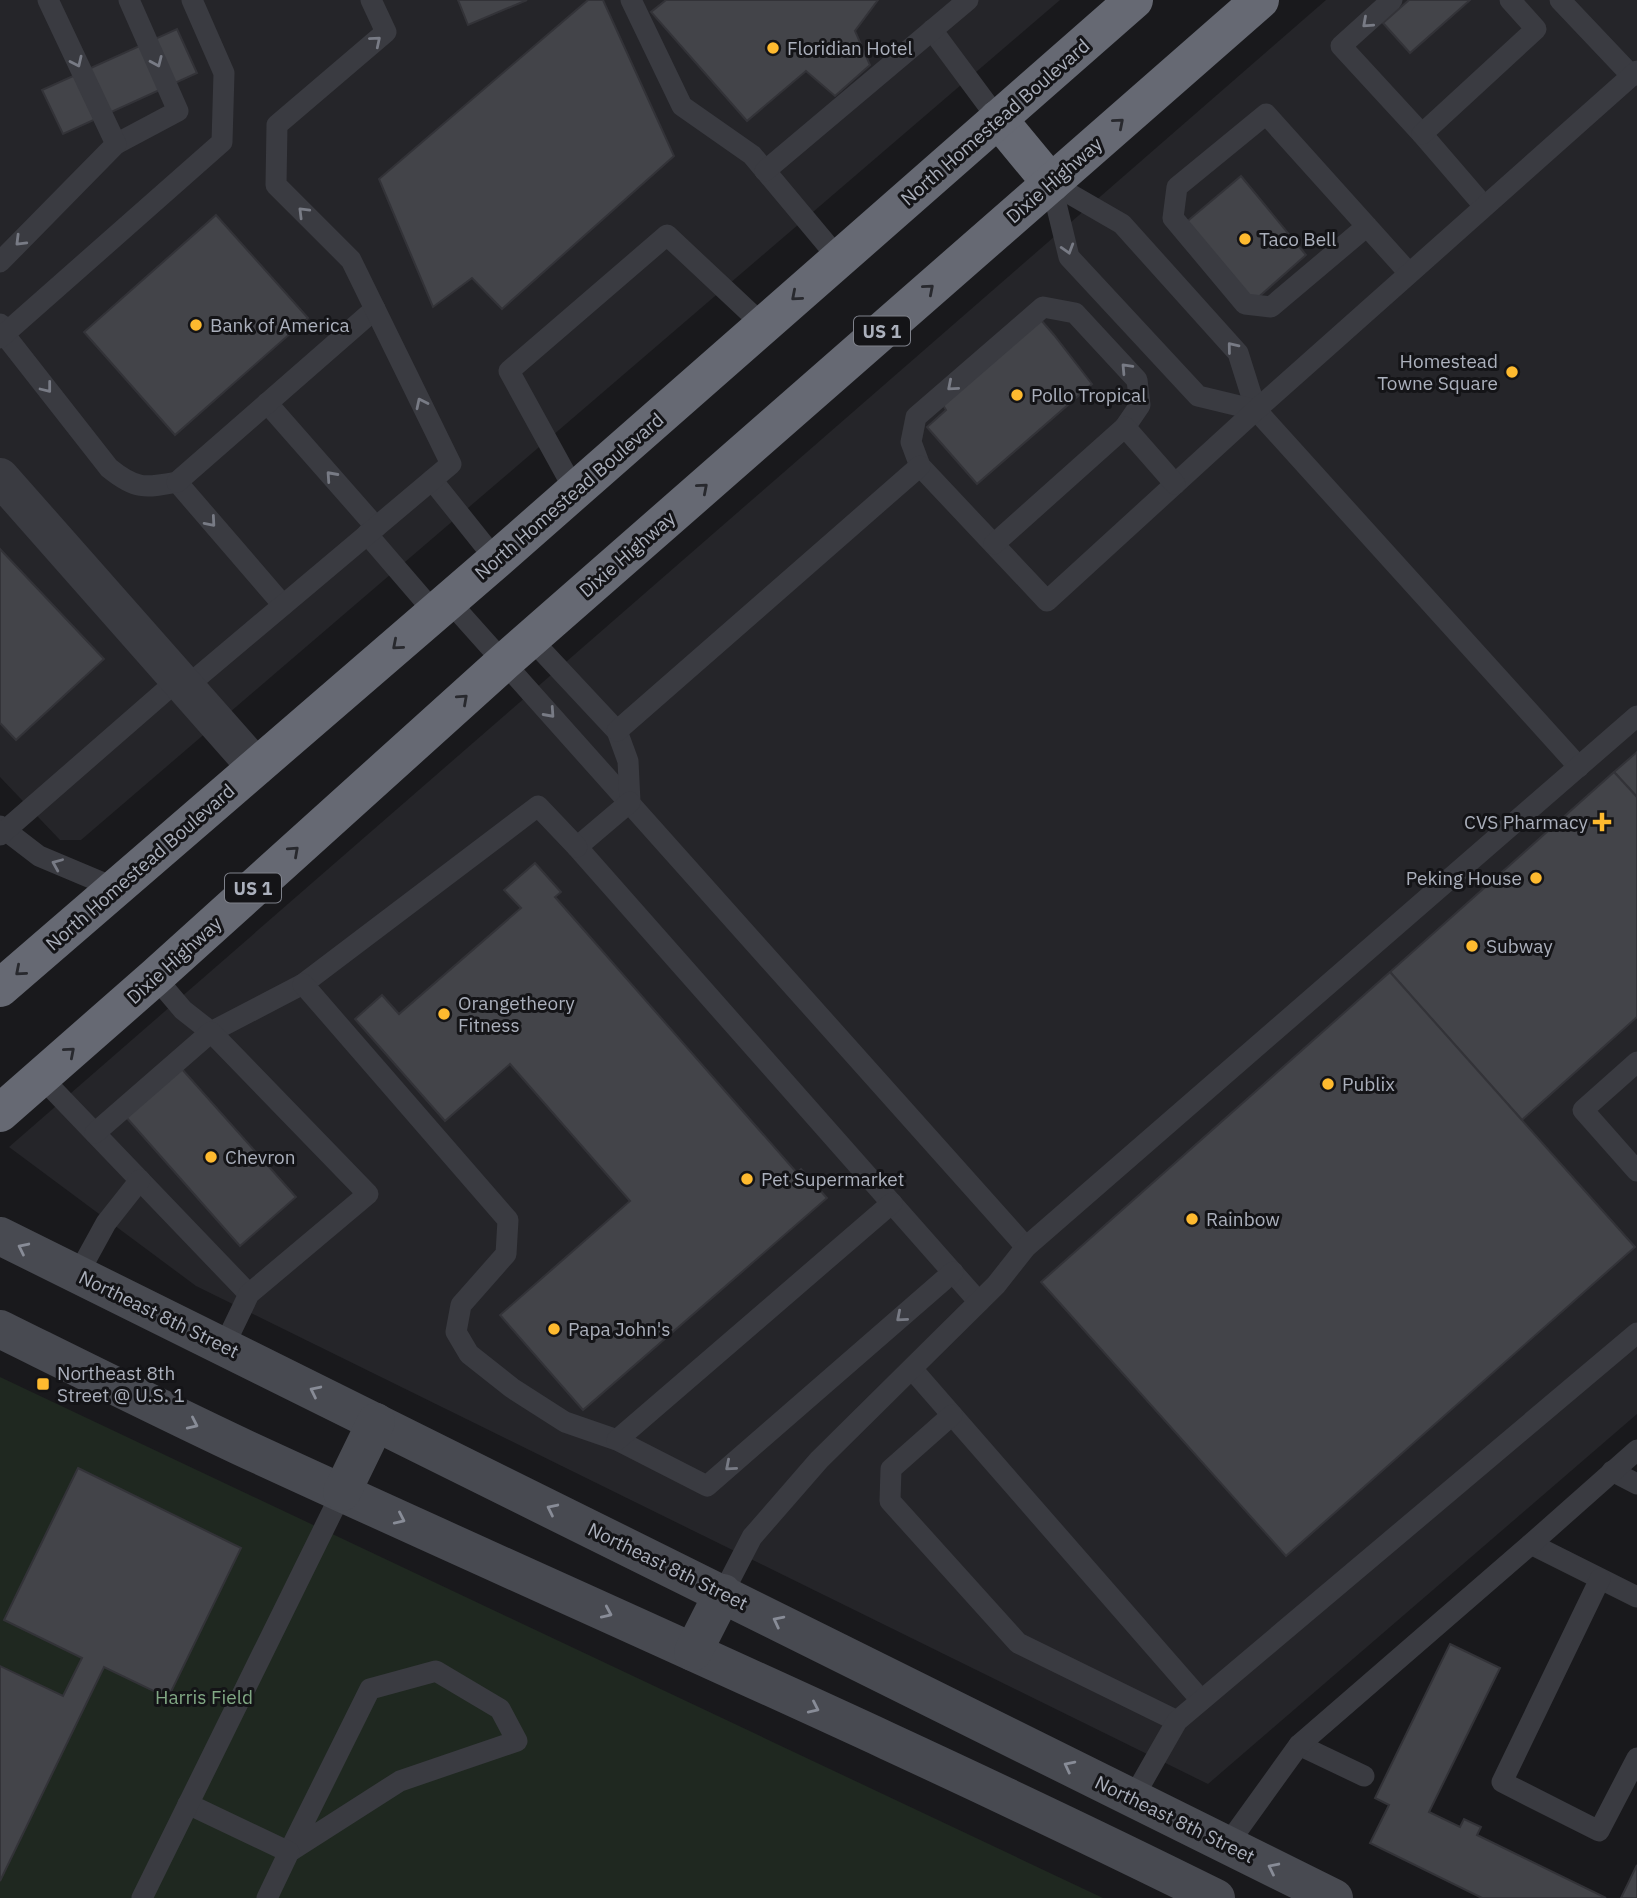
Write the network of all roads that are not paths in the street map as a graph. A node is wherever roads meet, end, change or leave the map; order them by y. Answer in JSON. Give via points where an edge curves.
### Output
{"nodes":[{"id":1,"x":48,"y":0,"type":"edge"},
{"id":2,"x":130,"y":0,"type":"edge"},
{"id":3,"x":192,"y":0,"type":"edge"},
{"id":4,"x":372,"y":0,"type":"edge"},
{"id":5,"x":631,"y":0,"type":"edge"},
{"id":6,"x":968,"y":0,"type":"edge"},
{"id":7,"x":1134,"y":0,"type":"edge"},
{"id":8,"x":1260,"y":0,"type":"edge"},
{"id":9,"x":1392,"y":0,"type":"edge"},
{"id":10,"x":1510,"y":0,"type":"edge"},
{"id":11,"x":1560,"y":0,"type":"edge"},
{"id":12,"x":932,"y":30,"type":"junction"},
{"id":13,"x":1635,"y":74,"type":"edge"},
{"id":14,"x":998,"y":119,"type":"junction"},
{"id":15,"x":1422,"y":134,"type":"junction"},
{"id":16,"x":116,"y":144,"type":"junction"},
{"id":17,"x":765,"y":171,"type":"junction"},
{"id":18,"x":1051,"y":183,"type":"junction"},
{"id":19,"x":1484,"y":206,"type":"junction"},
{"id":20,"x":1367,"y":226,"type":"junction"},
{"id":21,"x":839,"y":258,"type":"junction"},
{"id":22,"x":0,"y":262,"type":"edge"},
{"id":23,"x":1409,"y":273,"type":"junction"},
{"id":24,"x":375,"y":309,"type":"junction"},
{"id":25,"x":763,"y":325,"type":"junction"},
{"id":26,"x":2,"y":332,"type":"edge"},
{"id":27,"x":267,"y":403,"type":"junction"},
{"id":28,"x":1256,"y":410,"type":"junction"},
{"id":29,"x":1125,"y":427,"type":"junction"},
{"id":30,"x":920,"y":466,"type":"junction"},
{"id":31,"x":0,"y":477,"type":"edge"},
{"id":32,"x":432,"y":480,"type":"junction"},
{"id":33,"x":177,"y":482,"type":"junction"},
{"id":34,"x":1175,"y":484,"type":"junction"},
{"id":35,"x":575,"y":491,"type":"junction"},
{"id":36,"x":372,"y":530,"type":"junction"},
{"id":37,"x":994,"y":544,"type":"junction"},
{"id":38,"x":496,"y":560,"type":"junction"},
{"id":39,"x":283,"y":605,"type":"junction"},
{"id":40,"x":442,"y":607,"type":"junction"},
{"id":41,"x":517,"y":650,"type":"junction"},
{"id":42,"x":182,"y":683,"type":"junction"},
{"id":43,"x":1637,"y":716,"type":"edge"},
{"id":44,"x":617,"y":731,"type":"junction"},
{"id":45,"x":256,"y":767,"type":"junction"},
{"id":46,"x":1578,"y":767,"type":"junction"},
{"id":47,"x":630,"y":802,"type":"junction"},
{"id":48,"x":2,"y":831,"type":"edge"},
{"id":49,"x":577,"y":847,"type":"junction"},
{"id":50,"x":115,"y":888,"type":"junction"},
{"id":51,"x":155,"y":977,"type":"junction"},
{"id":52,"x":303,"y":985,"type":"junction"},
{"id":53,"x":0,"y":988,"type":"edge"},
{"id":54,"x":211,"y":1032,"type":"junction"},
{"id":55,"x":1637,"y":1062,"type":"edge"},
{"id":56,"x":41,"y":1077,"type":"junction"},
{"id":57,"x":0,"y":1113,"type":"edge"},
{"id":58,"x":95,"y":1133,"type":"junction"},
{"id":59,"x":1637,"y":1171,"type":"edge"},
{"id":60,"x":140,"y":1180,"type":"junction"},
{"id":61,"x":892,"y":1203,"type":"junction"},
{"id":62,"x":0,"y":1236,"type":"edge"},
{"id":63,"x":1026,"y":1247,"type":"junction"},
{"id":64,"x":953,"y":1272,"type":"junction"},
{"id":65,"x":78,"y":1274,"type":"junction"},
{"id":66,"x":249,"y":1294,"type":"junction"},
{"id":67,"x":979,"y":1302,"type":"junction"},
{"id":68,"x":0,"y":1329,"type":"edge"},
{"id":69,"x":1637,"y":1333,"type":"edge"},
{"id":70,"x":224,"y":1346,"type":"junction"},
{"id":71,"x":912,"y":1369,"type":"junction"},
{"id":72,"x":952,"y":1415,"type":"junction"},
{"id":73,"x":376,"y":1422,"type":"junction"},
{"id":74,"x":617,"y":1440,"type":"junction"},
{"id":75,"x":1637,"y":1450,"type":"edge"},
{"id":76,"x":1612,"y":1471,"type":"junction"},
{"id":77,"x":1637,"y":1484,"type":"edge"},
{"id":78,"x":342,"y":1492,"type":"junction"},
{"id":79,"x":1531,"y":1544,"type":"junction"},
{"id":80,"x":1600,"y":1579,"type":"junction"},
{"id":81,"x":723,"y":1593,"type":"junction"},
{"id":82,"x":1637,"y":1597,"type":"edge"},
{"id":83,"x":693,"y":1652,"type":"junction"},
{"id":84,"x":1201,"y":1700,"type":"junction"},
{"id":85,"x":1177,"y":1720,"type":"junction"},
{"id":86,"x":1300,"y":1745,"type":"junction"},
{"id":87,"x":1637,"y":1758,"type":"edge"},
{"id":88,"x":1364,"y":1776,"type":"dead end"},
{"id":89,"x":1133,"y":1798,"type":"junction"},
{"id":90,"x":188,"y":1804,"type":"junction"},
{"id":91,"x":1108,"y":1845,"type":"junction"},
{"id":92,"x":1227,"y":1845,"type":"junction"},
{"id":93,"x":289,"y":1852,"type":"junction"},
{"id":94,"x":1209,"y":1895,"type":"edge"},
{"id":95,"x":142,"y":1898,"type":"edge"},
{"id":96,"x":267,"y":1898,"type":"edge"},
{"id":97,"x":1334,"y":1898,"type":"edge"}],
"edges":[{"from":1,"to":16,"type":"lane","one_way":true},
{"from":2,"to":16,"type":"lane","one_way":true,"via":[[178,111]]},
{"from":3,"to":26,"type":"lane","via":[[224,73],[222,142]]},
{"from":24,"to":4,"type":"lane","one_way":true,"via":[[351,260],[276,185],[277,125],[386,32]]},
{"from":5,"to":17,"type":"lane","via":[[682,106],[752,155]]},
{"from":6,"to":12,"type":"lane"},
{"from":7,"to":14,"type":"highway","name":"North Homestead Boulevard"},
{"from":18,"to":8,"type":"highway","name":"Dixie Highway","number":"US 1","one_way":true},
{"from":9,"to":15,"type":"lane","one_way":true,"via":[[1341,46]]},
{"from":10,"to":15,"type":"lane","via":[[1536,29]]},
{"from":11,"to":13,"type":"lane"},
{"from":12,"to":14,"type":"lane"},
{"from":12,"to":17,"type":"lane"},
{"from":13,"to":19,"type":"lane"},
{"from":14,"to":18,"type":"highway"},
{"from":14,"to":21,"type":"highway","name":"North Homestead Boulevard"},
{"from":15,"to":19,"type":"lane"},
{"from":16,"to":22,"type":"lane","one_way":true},
{"from":17,"to":21,"type":"lane"},
{"from":28,"to":18,"type":"lane","one_way":true,"via":[[1238,353],[1122,224]]},
{"from":18,"to":28,"type":"lane","one_way":true,"via":[[1069,257],[1198,396]]},
{"from":41,"to":18,"type":"highway","name":"Dixie Highway","number":"US 1","one_way":true},
{"from":19,"to":23,"type":"lane"},
{"from":20,"to":20,"type":"lane","via":[[1266,114],[1177,187],[1173,218],[1245,304],[1271,307]]},
{"from":20,"to":23,"type":"lane"},
{"from":21,"to":25,"type":"highway","name":"North Homestead Boulevard","one_way":true},
{"from":23,"to":28,"type":"lane"},
{"from":24,"to":27,"type":"lane"},
{"from":32,"to":24,"type":"lane","one_way":true,"via":[[451,464]]},
{"from":25,"to":35,"type":"highway","name":"North Homestead Boulevard"},
{"from":25,"to":35,"type":"lane","via":[[667,235],[509,372]]},
{"from":26,"to":33,"type":"lane","one_way":true,"via":[[110,468],[124,480],[146,488]]},
{"from":27,"to":33,"type":"lane"},
{"from":36,"to":27,"type":"lane","one_way":true},
{"from":28,"to":34,"type":"lane"},
{"from":28,"to":46,"type":"lane"},
{"from":29,"to":30,"type":"lane","one_way":true,"via":[[1140,405],[1137,380],[1075,313],[1043,307],[916,417],[911,442]]},
{"from":29,"to":34,"type":"lane"},
{"from":29,"to":37,"type":"lane"},
{"from":30,"to":37,"type":"lane"},
{"from":30,"to":44,"type":"lane"},
{"from":31,"to":42,"type":"street"},
{"from":32,"to":36,"type":"lane"},
{"from":32,"to":38,"type":"lane"},
{"from":33,"to":39,"type":"lane","one_way":true},
{"from":34,"to":37,"type":"lane","via":[[1047,601]]},
{"from":35,"to":38,"type":"highway","name":"North Homestead Boulevard"},
{"from":36,"to":39,"type":"lane"},
{"from":36,"to":40,"type":"lane"},
{"from":38,"to":40,"type":"highway","name":"North Homestead Boulevard"},
{"from":39,"to":42,"type":"lane"},
{"from":40,"to":41,"type":"lane"},
{"from":40,"to":45,"type":"highway","name":"North Homestead Boulevard","one_way":true},
{"from":41,"to":44,"type":"lane"},
{"from":41,"to":47,"type":"lane","one_way":true},
{"from":51,"to":41,"type":"highway","name":"Dixie Highway","number":"US 1","one_way":true},
{"from":42,"to":45,"type":"street"},
{"from":42,"to":48,"type":"lane"},
{"from":43,"to":46,"type":"lane"},
{"from":44,"to":47,"type":"lane","via":[[628,761]]},
{"from":45,"to":50,"type":"highway","name":"North Homestead Boulevard"},
{"from":46,"to":63,"type":"lane"},
{"from":47,"to":49,"type":"lane"},
{"from":47,"to":63,"type":"lane"},
{"from":50,"to":48,"type":"lane","one_way":true,"via":[[39,856]]},
{"from":49,"to":52,"type":"lane","via":[[538,806]]},
{"from":49,"to":61,"type":"lane"},
{"from":50,"to":53,"type":"highway","name":"North Homestead Boulevard","one_way":true},
{"from":51,"to":54,"type":"lane","via":[[183,1010]]},
{"from":56,"to":51,"type":"highway","name":"Dixie Highway","number":"US 1","one_way":true},
{"from":52,"to":54,"type":"lane"},
{"from":52,"to":74,"type":"lane","via":[[508,1220],[506,1254],[461,1306],[456,1332],[469,1354],[565,1422]]},
{"from":54,"to":58,"type":"lane"},
{"from":54,"to":66,"type":"lane","via":[[368,1194]]},
{"from":55,"to":59,"type":"lane","via":[[1583,1110]]},
{"from":56,"to":57,"type":"highway","name":"Dixie Highway","number":"US 1"},
{"from":56,"to":58,"type":"lane"},
{"from":58,"to":60,"type":"lane"},
{"from":60,"to":65,"type":"lane","via":[[106,1223]]},
{"from":60,"to":66,"type":"lane"},
{"from":61,"to":64,"type":"lane"},
{"from":61,"to":74,"type":"lane"},
{"from":65,"to":62,"type":"main road","name":"Northeast 8th Street","one_way":true},
{"from":63,"to":67,"type":"lane"},
{"from":64,"to":67,"type":"lane"},
{"from":64,"to":74,"type":"lane","one_way":true,"via":[[707,1486]]},
{"from":65,"to":70,"type":"main road","name":"Northeast 8th Street"},
{"from":66,"to":70,"type":"lane"},
{"from":67,"to":71,"type":"lane"},
{"from":68,"to":78,"type":"main road","one_way":true},
{"from":69,"to":84,"type":"lane"},
{"from":73,"to":70,"type":"main road","name":"Northeast 8th Street","one_way":true},
{"from":71,"to":72,"type":"lane"},
{"from":71,"to":81,"type":"lane","via":[[819,1460],[752,1537]]},
{"from":72,"to":84,"type":"lane"},
{"from":72,"to":85,"type":"lane","via":[[891,1469],[890,1501],[1018,1643]]},
{"from":73,"to":78,"type":"main road"},
{"from":81,"to":73,"type":"main road","name":"Northeast 8th Street","one_way":true},
{"from":75,"to":76,"type":"lane"},
{"from":76,"to":77,"type":"lane"},
{"from":76,"to":79,"type":"lane"},
{"from":78,"to":83,"type":"main road","one_way":true},
{"from":78,"to":90,"type":"lane"},
{"from":79,"to":80,"type":"lane"},
{"from":79,"to":86,"type":"lane"},
{"from":80,"to":82,"type":"lane"},
{"from":80,"to":87,"type":"lane","via":[[1502,1782],[1600,1831]]},
{"from":81,"to":83,"type":"main road"},
{"from":89,"to":81,"type":"main road","name":"Northeast 8th Street","one_way":true},
{"from":83,"to":91,"type":"main road","one_way":true},
{"from":84,"to":85,"type":"lane"},
{"from":85,"to":89,"type":"lane"},
{"from":86,"to":88,"type":"lane"},
{"from":86,"to":92,"type":"lane"},
{"from":89,"to":91,"type":"main road"},
{"from":89,"to":92,"type":"main road","name":"Northeast 8th Street"},
{"from":90,"to":93,"type":"lane"},
{"from":90,"to":95,"type":"lane"},
{"from":91,"to":94,"type":"main road"},
{"from":92,"to":94,"type":"main road"},
{"from":97,"to":92,"type":"main road","name":"Northeast 8th Street","one_way":true},
{"from":93,"to":93,"type":"lane","via":[[400,1781],[517,1741],[500,1709],[436,1671],[370,1689]]},
{"from":93,"to":96,"type":"lane"}]}
